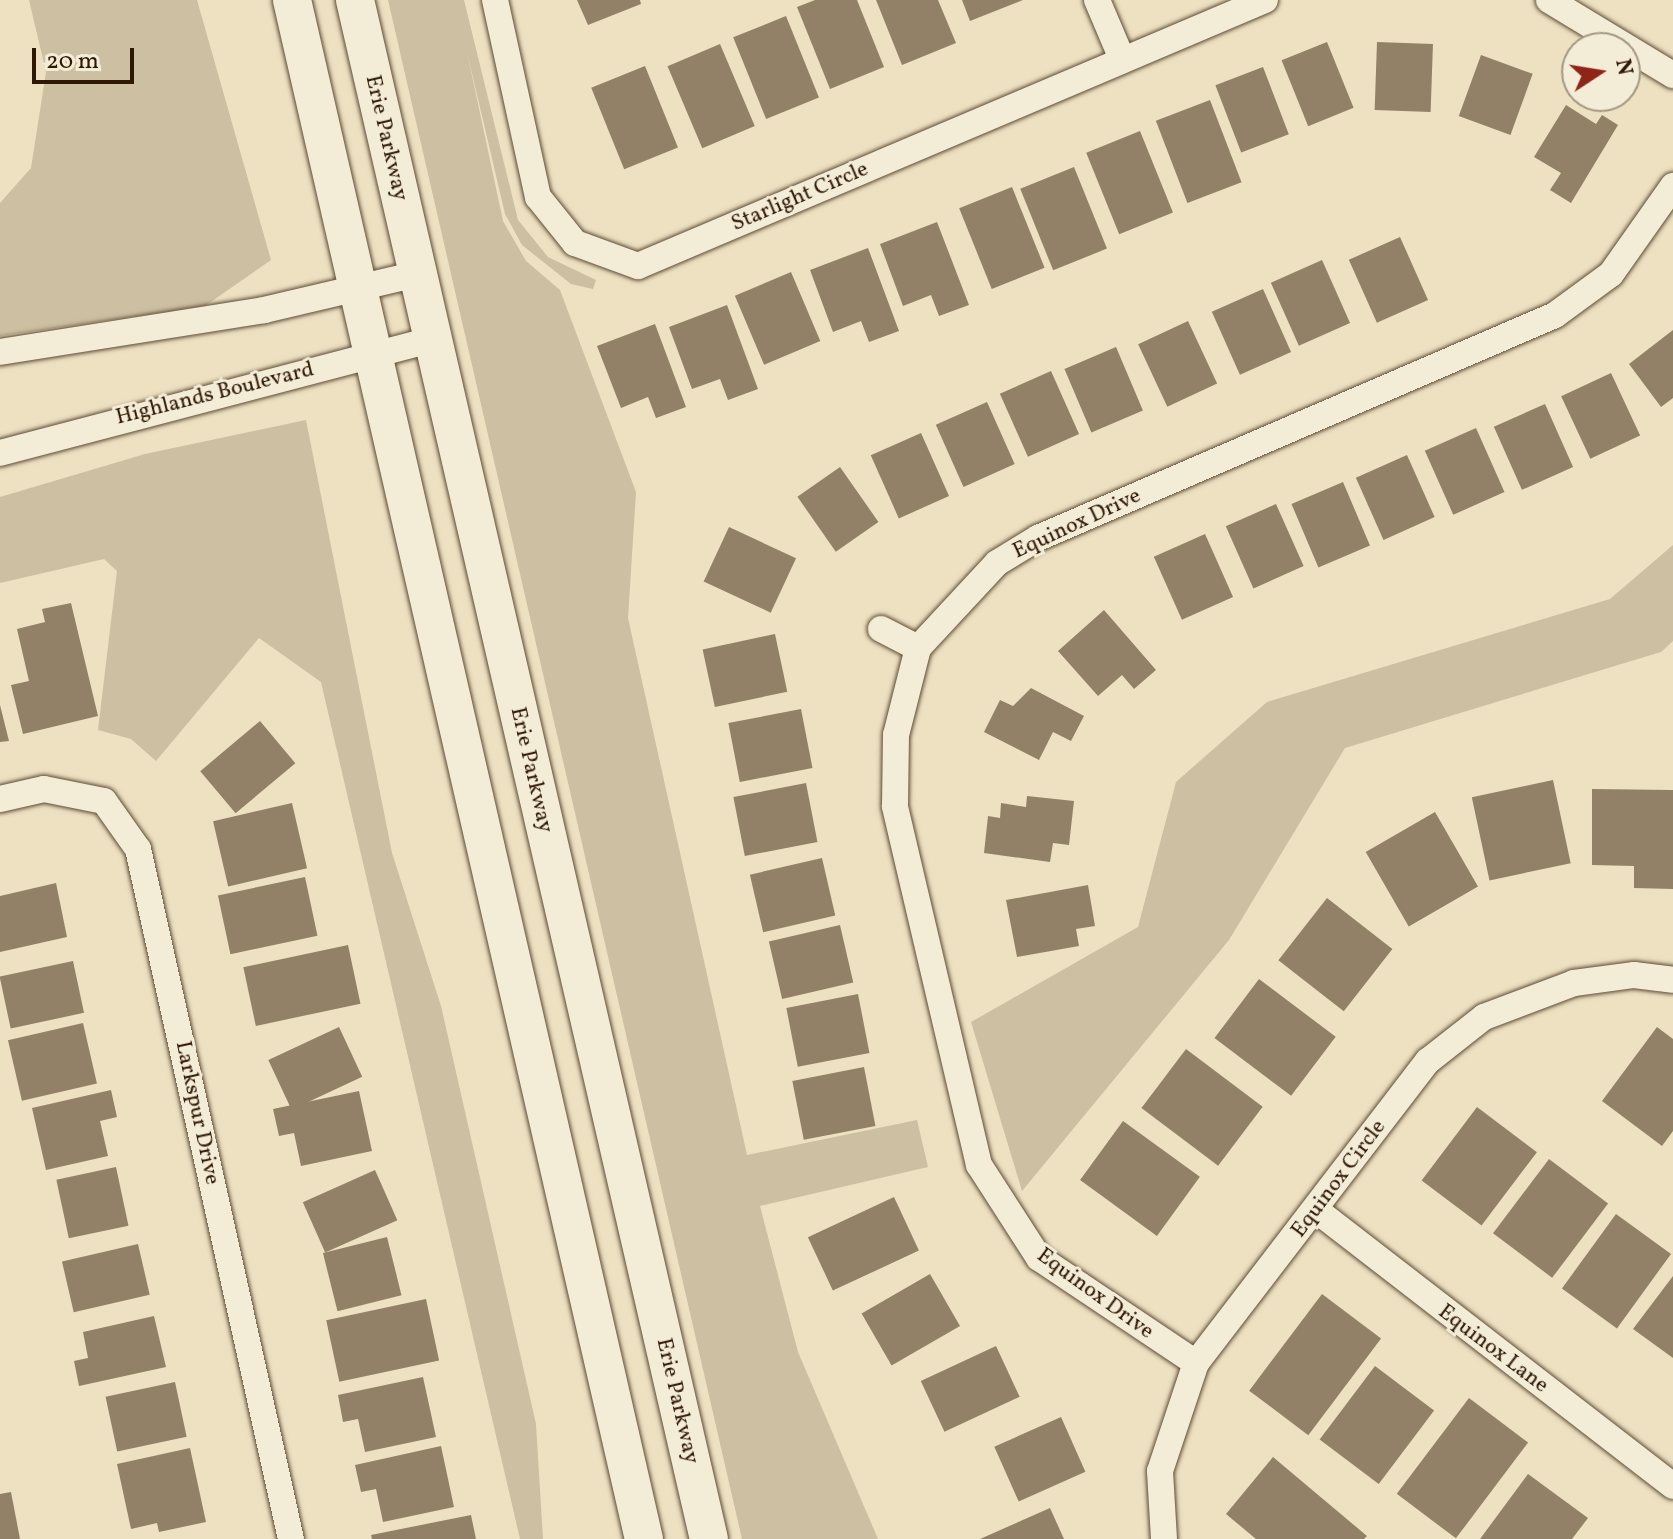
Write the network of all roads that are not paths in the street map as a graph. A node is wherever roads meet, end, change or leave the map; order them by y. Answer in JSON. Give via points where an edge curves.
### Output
{"nodes":[{"id":1,"x":292,"y":0,"type":"edge"},
{"id":2,"x":355,"y":0,"type":"edge"},
{"id":3,"x":495,"y":0,"type":"edge"},
{"id":4,"x":1097,"y":0,"type":"edge"},
{"id":5,"x":1265,"y":0,"type":"edge"},
{"id":6,"x":1549,"y":0,"type":"edge"},
{"id":7,"x":1122,"y":59,"type":"junction"},
{"id":8,"x":1673,"y":75,"type":"edge"},
{"id":9,"x":1673,"y":186,"type":"edge"},
{"id":10,"x":417,"y":274,"type":"junction"},
{"id":11,"x":357,"y":288,"type":"junction"},
{"id":12,"x":432,"y":340,"type":"junction"},
{"id":13,"x":0,"y":352,"type":"edge"},
{"id":14,"x":373,"y":354,"type":"junction"},
{"id":15,"x":0,"y":453,"type":"edge"},
{"id":16,"x":881,"y":629,"type":"dead end"},
{"id":17,"x":918,"y":648,"type":"junction"},
{"id":18,"x":0,"y":799,"type":"edge"},
{"id":19,"x":1673,"y":980,"type":"edge"},
{"id":20,"x":1316,"y":1210,"type":"junction"},
{"id":21,"x":1196,"y":1363,"type":"junction"},
{"id":22,"x":1673,"y":1486,"type":"edge"},
{"id":23,"x":291,"y":1539,"type":"edge"},
{"id":24,"x":644,"y":1539,"type":"edge"},
{"id":25,"x":709,"y":1539,"type":"edge"},
{"id":26,"x":1164,"y":1539,"type":"edge"}],
"edges":[{"from":1,"to":11,"type":"main road"},
{"from":2,"to":10,"type":"main road","name":"Erie Parkway"},
{"from":3,"to":7,"type":"street","name":"Starlight Circle","via":[[538,197],[575,243],[638,266]]},
{"from":4,"to":7,"type":"street"},
{"from":5,"to":7,"type":"street","name":"Starlight Circle"},
{"from":6,"to":8,"type":"street"},
{"from":9,"to":17,"type":"street","name":"Equinox Drive","via":[[1611,274],[1555,315],[1038,538],[997,563]]},
{"from":10,"to":11,"type":"street"},
{"from":10,"to":12,"type":"main road","name":"Erie Parkway"},
{"from":11,"to":13,"type":"street"},
{"from":11,"to":14,"type":"main road"},
{"from":12,"to":14,"type":"street","name":"Highlands Boulevard"},
{"from":12,"to":25,"type":"main road","name":"Erie Parkway"},
{"from":14,"to":15,"type":"street","name":"Highlands Boulevard"},
{"from":14,"to":24,"type":"main road"},
{"from":16,"to":17,"type":"street"},
{"from":17,"to":21,"type":"street","name":"Equinox Drive","via":[[896,735],[895,806],[979,1165],[1039,1258]]},
{"from":18,"to":23,"type":"street","name":"Larkspur Drive","via":[[44,789],[104,801],[138,849]]},
{"from":19,"to":20,"type":"street","name":"Equinox Circle","via":[[1634,975],[1574,983],[1484,1017],[1428,1061]]},
{"from":20,"to":21,"type":"street","name":"Equinox Circle"},
{"from":20,"to":22,"type":"street","name":"Equinox Lane"},
{"from":21,"to":26,"type":"street","name":"Equinox Circle","via":[[1160,1471]]}]}
